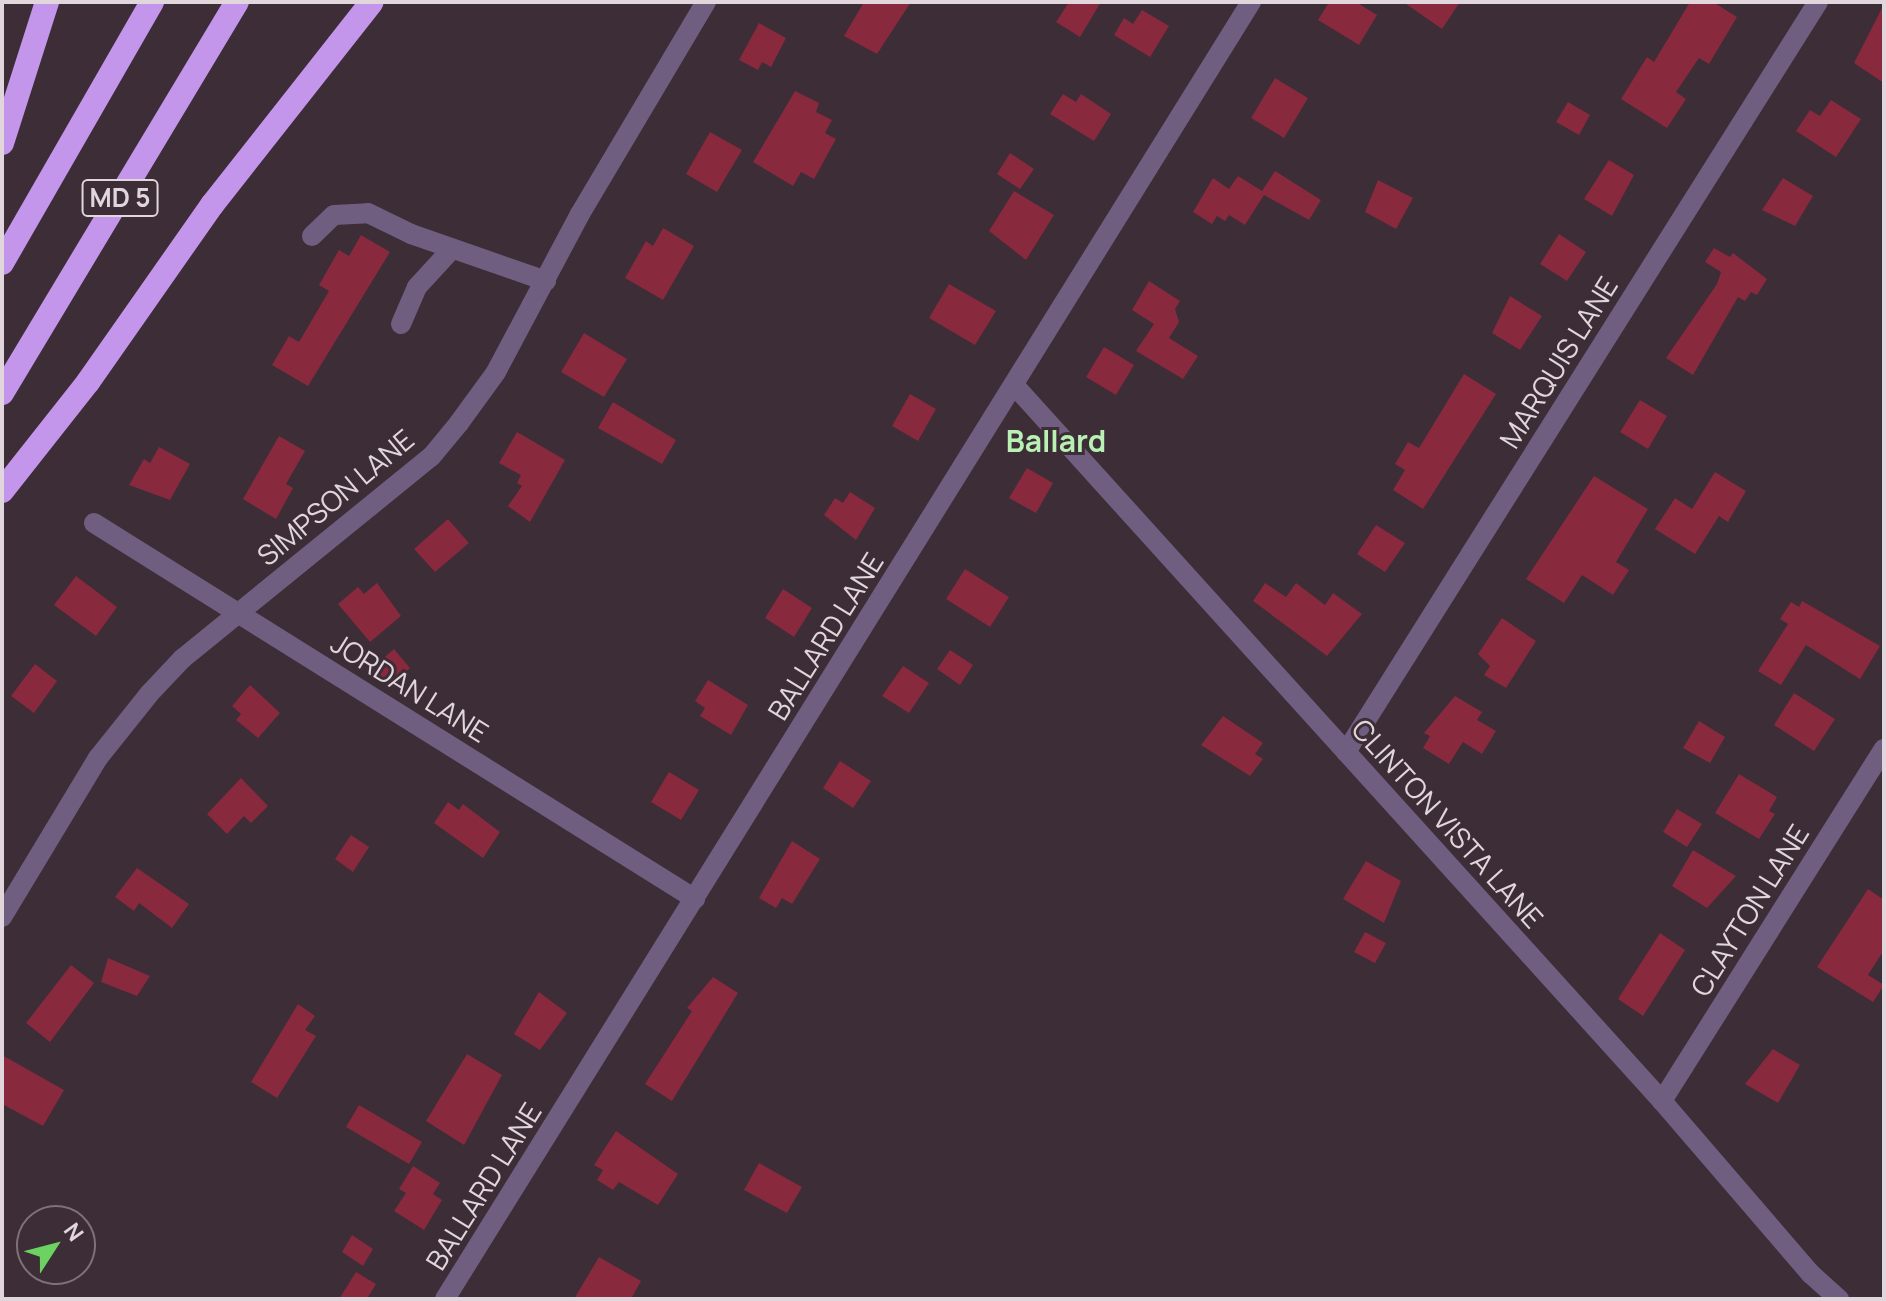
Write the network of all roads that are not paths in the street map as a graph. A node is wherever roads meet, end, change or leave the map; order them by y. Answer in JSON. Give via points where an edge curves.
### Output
{"nodes":[{"id":1,"x":47,"y":2,"type":"edge"},
{"id":2,"x":152,"y":2,"type":"edge"},
{"id":3,"x":237,"y":2,"type":"edge"},
{"id":4,"x":372,"y":2,"type":"edge"},
{"id":5,"x":706,"y":2,"type":"edge"},
{"id":6,"x":1251,"y":2,"type":"edge"},
{"id":7,"x":1818,"y":2,"type":"edge"},
{"id":8,"x":2,"y":143,"type":"edge"},
{"id":9,"x":312,"y":236,"type":"dead end"},
{"id":10,"x":452,"y":249,"type":"junction"},
{"id":11,"x":2,"y":263,"type":"edge"},
{"id":12,"x":546,"y":281,"type":"junction"},
{"id":13,"x":401,"y":324,"type":"dead end"},
{"id":14,"x":1014,"y":385,"type":"junction"},
{"id":15,"x":2,"y":393,"type":"edge"},
{"id":16,"x":2,"y":491,"type":"edge"},
{"id":17,"x":94,"y":523,"type":"dead end"},
{"id":18,"x":239,"y":614,"type":"junction"},
{"id":19,"x":1884,"y":749,"type":"edge"},
{"id":20,"x":1346,"y":752,"type":"junction"},
{"id":21,"x":695,"y":899,"type":"junction"},
{"id":22,"x":2,"y":917,"type":"edge"},
{"id":23,"x":1662,"y":1101,"type":"junction"},
{"id":24,"x":445,"y":1299,"type":"edge"},
{"id":25,"x":1839,"y":1299,"type":"edge"}],
"edges":[{"from":1,"to":8,"type":"highway"},
{"from":2,"to":11,"type":"highway","number":"MD 5"},
{"from":3,"to":15,"type":"highway","number":"MD 5"},
{"from":4,"to":16,"type":"highway","via":[[212,205],[88,382]]},
{"from":5,"to":12,"type":"street","name":"SIMPSON LANE"},
{"from":6,"to":14,"type":"street","name":"BALLARD LANE"},
{"from":7,"to":20,"type":"street","name":"MARQUIS LANE"},
{"from":9,"to":10,"type":"street","via":[[334,215],[352,211]]},
{"from":10,"to":12,"type":"street"},
{"from":10,"to":13,"type":"street","via":[[417,287]]},
{"from":12,"to":18,"type":"street","name":"SIMPSON LANE","via":[[496,372],[431,457]]},
{"from":14,"to":20,"type":"street","name":"CLINTON VISTA LANE"},
{"from":14,"to":21,"type":"street","name":"BALLARD LANE"},
{"from":17,"to":18,"type":"street","name":"JORDAN LANE"},
{"from":18,"to":21,"type":"street","name":"JORDAN LANE"},
{"from":18,"to":22,"type":"street","name":"SIMPSON LANE","via":[[182,659],[140,704],[98,758]]},
{"from":19,"to":23,"type":"street","name":"CLAYTON LANE"},
{"from":20,"to":23,"type":"street","name":"CLINTON VISTA LANE"},
{"from":21,"to":24,"type":"street","name":"BALLARD LANE"},
{"from":23,"to":25,"type":"street","name":"CLINTON VISTA LANE","via":[[1811,1274]]}]}
